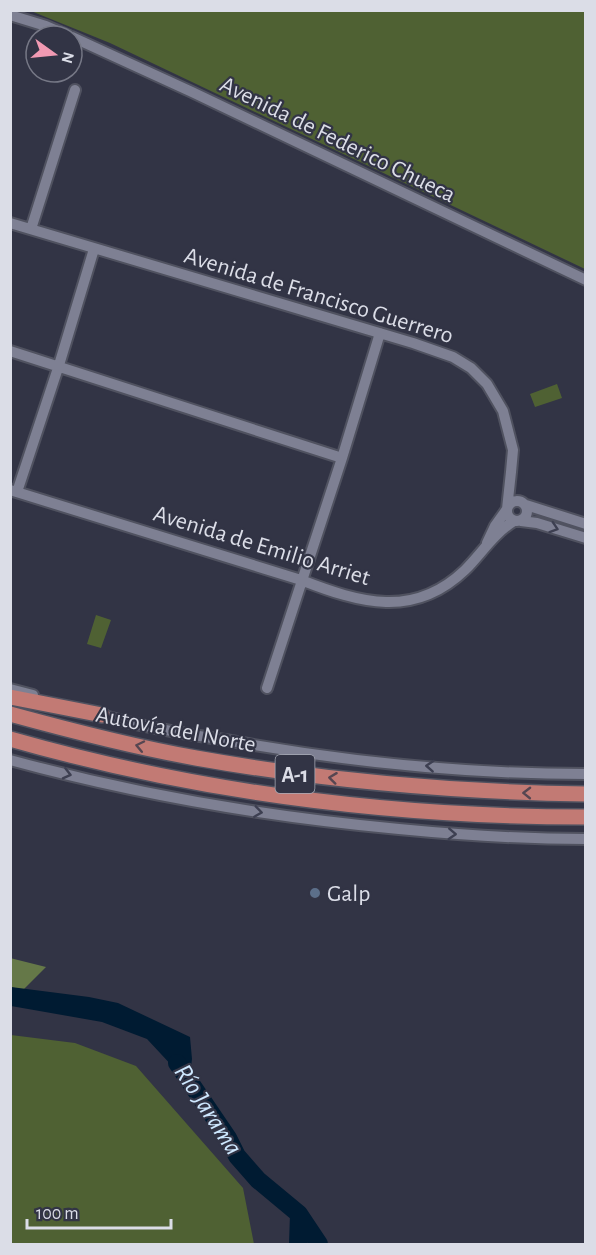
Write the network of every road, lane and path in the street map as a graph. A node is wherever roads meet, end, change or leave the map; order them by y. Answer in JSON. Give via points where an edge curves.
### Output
{"nodes":[{"id":1,"x":10,"y":15,"type":"edge"},
{"id":2,"x":39,"y":24,"type":"edge"},
{"id":3,"x":84,"y":43,"type":"edge"},
{"id":4,"x":75,"y":90,"type":"dead end"},
{"id":5,"x":10,"y":223,"type":"edge"},
{"id":6,"x":31,"y":229,"type":"junction"},
{"id":7,"x":94,"y":249,"type":"junction"},
{"id":8,"x":585,"y":280,"type":"edge"},
{"id":9,"x":380,"y":333,"type":"junction"},
{"id":10,"x":10,"y":351,"type":"edge"},
{"id":11,"x":59,"y":366,"type":"junction"},
{"id":12,"x":342,"y":458,"type":"junction"},
{"id":13,"x":512,"y":472,"type":"junction"},
{"id":14,"x":14,"y":491,"type":"edge"},
{"id":15,"x":524,"y":504,"type":"junction"},
{"id":16,"x":507,"y":509,"type":"junction"},
{"id":17,"x":518,"y":521,"type":"junction"},
{"id":18,"x":585,"y":524,"type":"edge"},
{"id":19,"x":585,"y":538,"type":"edge"},
{"id":20,"x":487,"y":543,"type":"junction"},
{"id":21,"x":301,"y":580,"type":"junction"},
{"id":22,"x":267,"y":688,"type":"dead end"},
{"id":23,"x":10,"y":689,"type":"edge"},
{"id":24,"x":10,"y":697,"type":"edge"},
{"id":25,"x":10,"y":714,"type":"edge"},
{"id":26,"x":102,"y":715,"type":"junction"},
{"id":27,"x":10,"y":739,"type":"edge"},
{"id":28,"x":10,"y":760,"type":"edge"},
{"id":29,"x":585,"y":767,"type":"edge"},
{"id":30,"x":488,"y":770,"type":"junction"},
{"id":31,"x":585,"y":774,"type":"edge"},
{"id":32,"x":585,"y":794,"type":"edge"},
{"id":33,"x":585,"y":817,"type":"edge"},
{"id":34,"x":585,"y":838,"type":"edge"}],
"edges":[{"from":1,"to":2,"type":"street","name":"Avenida de Federico Chueca"},
{"from":3,"to":8,"type":"street","name":"Avenida de Federico Chueca"},
{"from":4,"to":6,"type":"street"},
{"from":5,"to":6,"type":"street","name":"Avenida de Francisco Guerrero"},
{"from":6,"to":7,"type":"street","name":"Avenida de Francisco Guerrero"},
{"from":7,"to":9,"type":"street","name":"Avenida de Francisco Guerrero"},
{"from":7,"to":11,"type":"street"},
{"from":9,"to":12,"type":"street"},
{"from":9,"to":13,"type":"street","name":"Avenida de Francisco Guerrero","via":[[453,357],[487,384],[503,411],[513,450]]},
{"from":10,"to":11,"type":"street"},
{"from":11,"to":12,"type":"street"},
{"from":11,"to":14,"type":"street"},
{"from":12,"to":21,"type":"street"},
{"from":13,"to":15,"type":"street","name":"Avenida de Francisco Guerrero"},
{"from":13,"to":16,"type":"street"},
{"from":14,"to":21,"type":"street","name":"Avenida de Emilio Arriet"},
{"from":15,"to":16,"type":"street","via":[[513,501]]},
{"from":15,"to":17,"type":"street","via":[[527,515]]},
{"from":15,"to":18,"type":"street"},
{"from":16,"to":17,"type":"street","via":[[508,516]]},
{"from":16,"to":20,"type":"street"},
{"from":17,"to":19,"type":"street","one_way":true},
{"from":17,"to":20,"type":"street","name":"Avenida de Emilio Arriet","via":[[501,529]]},
{"from":20,"to":21,"type":"street","name":"Avenida de Emilio Arriet","via":[[446,584],[423,597],[398,603],[332,592]]},
{"from":21,"to":22,"type":"street"},
{"from":23,"to":26,"type":"street"},
{"from":24,"to":26,"type":"highway"},
{"from":32,"to":25,"type":"highway","name":"Autovía del Norte","number":"A-1","one_way":true,"via":[[450,790],[287,773],[82,734]]},
{"from":30,"to":26,"type":"street","one_way":true,"via":[[274,749]]},
{"from":27,"to":33,"type":"highway","name":"Autovía del Norte","number":"A-1","via":[[118,765],[270,793],[405,809]]},
{"from":28,"to":34,"type":"street","one_way":true,"via":[[177,799],[313,820],[439,833]]},
{"from":29,"to":30,"type":"street"},
{"from":30,"to":31,"type":"street"}]}
